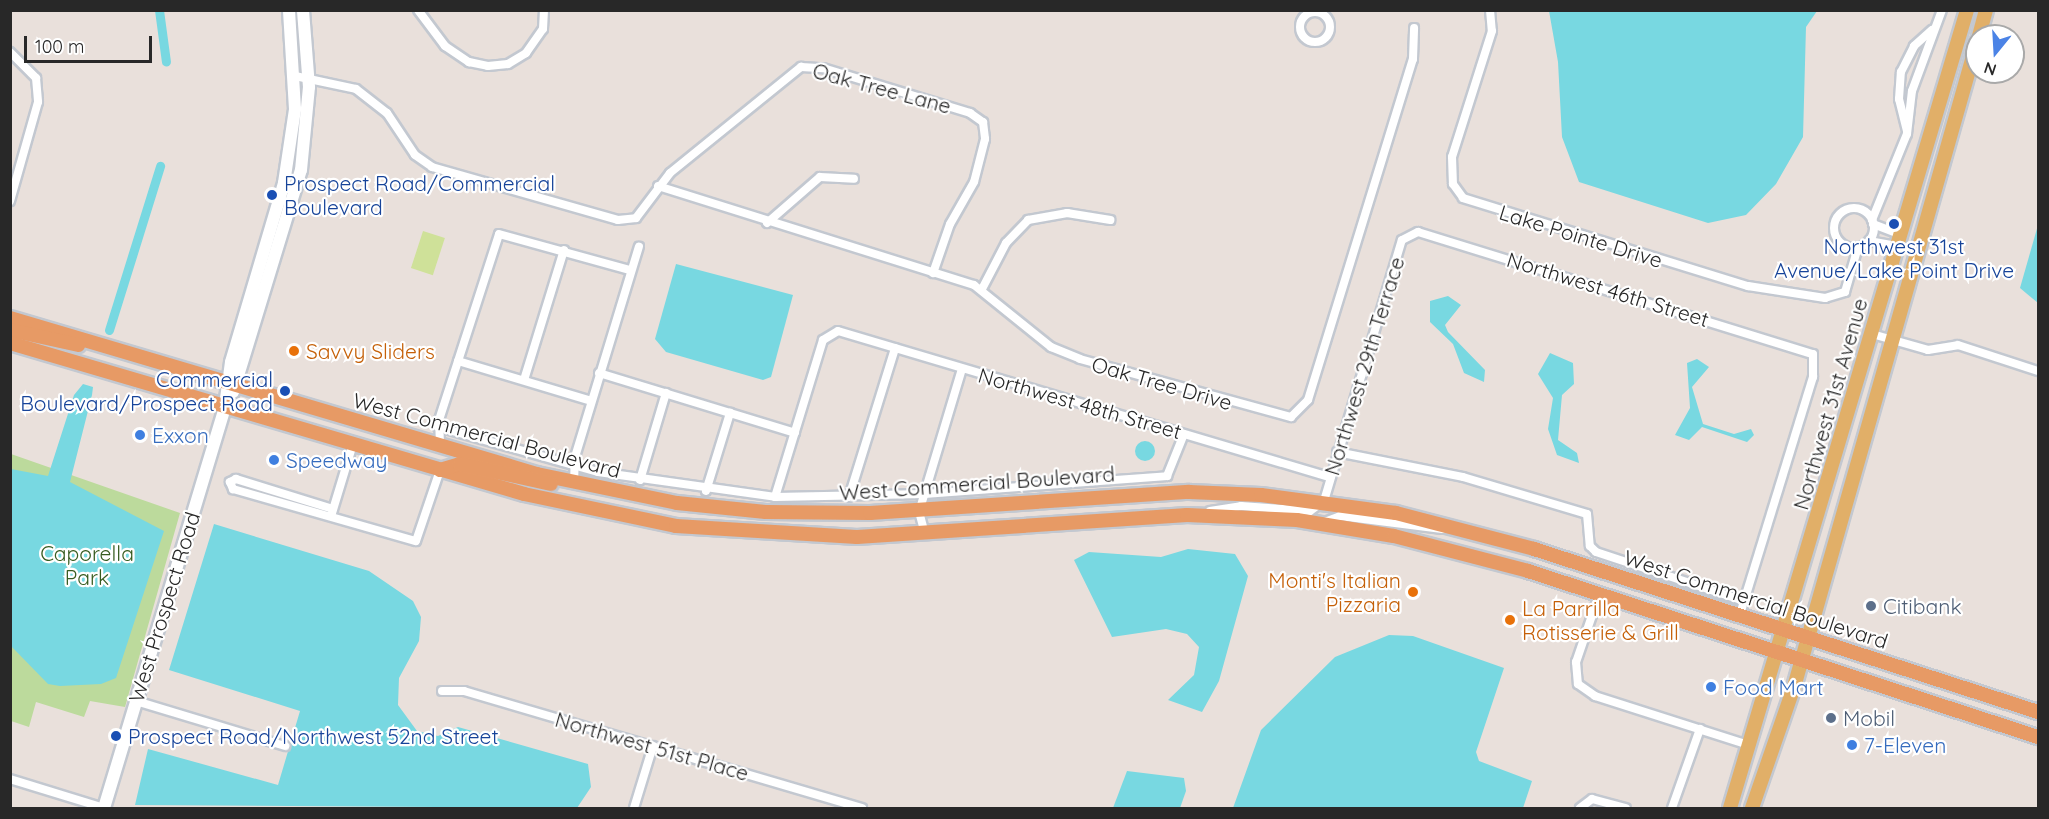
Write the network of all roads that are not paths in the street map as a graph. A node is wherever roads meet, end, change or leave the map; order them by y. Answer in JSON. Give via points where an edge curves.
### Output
{"nodes":[{"id":1,"x":289,"y":10,"type":"edge"},
{"id":2,"x":303,"y":10,"type":"edge"},
{"id":3,"x":418,"y":10,"type":"edge"},
{"id":4,"x":544,"y":10,"type":"edge"},
{"id":5,"x":1490,"y":10,"type":"edge"},
{"id":6,"x":1942,"y":10,"type":"edge"},
{"id":7,"x":1967,"y":10,"type":"edge"},
{"id":8,"x":1414,"y":28,"type":"dead end"},
{"id":9,"x":1935,"y":28,"type":"junction"},
{"id":10,"x":10,"y":52,"type":"edge"},
{"id":11,"x":295,"y":75,"type":"junction"},
{"id":12,"x":309,"y":76,"type":"junction"},
{"id":13,"x":1965,"y":82,"type":"edge"},
{"id":14,"x":1907,"y":134,"type":"junction"},
{"id":15,"x":854,"y":179,"type":"dead end"},
{"id":16,"x":658,"y":186,"type":"junction"},
{"id":17,"x":1876,"y":199,"type":"junction"},
{"id":18,"x":10,"y":201,"type":"edge"},
{"id":19,"x":1862,"y":210,"type":"junction"},
{"id":20,"x":1110,"y":220,"type":"dead end"},
{"id":21,"x":1873,"y":222,"type":"junction"},
{"id":22,"x":767,"y":223,"type":"junction"},
{"id":23,"x":1408,"y":234,"type":"joint"},
{"id":24,"x":1869,"y":241,"type":"junction"},
{"id":25,"x":1899,"y":241,"type":"junction"},
{"id":26,"x":639,"y":246,"type":"dead end"},
{"id":27,"x":1858,"y":247,"type":"junction"},
{"id":28,"x":564,"y":250,"type":"junction"},
{"id":29,"x":630,"y":270,"type":"junction"},
{"id":30,"x":933,"y":273,"type":"junction"},
{"id":31,"x":982,"y":289,"type":"junction"},
{"id":32,"x":10,"y":318,"type":"edge"},
{"id":33,"x":10,"y":330,"type":"edge"},
{"id":34,"x":1872,"y":334,"type":"junction"},
{"id":35,"x":1889,"y":339,"type":"junction"},
{"id":36,"x":10,"y":343,"type":"edge"},
{"id":37,"x":110,"y":348,"type":"junction"},
{"id":38,"x":895,"y":348,"type":"junction"},
{"id":39,"x":458,"y":361,"type":"junction"},
{"id":40,"x":962,"y":369,"type":"junction"},
{"id":41,"x":2038,"y":371,"type":"edge"},
{"id":42,"x":599,"y":373,"type":"junction"},
{"id":43,"x":524,"y":380,"type":"junction"},
{"id":44,"x":232,"y":384,"type":"junction"},
{"id":45,"x":666,"y":393,"type":"junction"},
{"id":46,"x":591,"y":401,"type":"junction"},
{"id":47,"x":225,"y":406,"type":"junction"},
{"id":48,"x":730,"y":412,"type":"junction"},
{"id":49,"x":438,"y":427,"type":"junction"},
{"id":50,"x":795,"y":433,"type":"junction"},
{"id":51,"x":1184,"y":434,"type":"junction"},
{"id":52,"x":353,"y":444,"type":"junction"},
{"id":53,"x":440,"y":445,"type":"junction"},
{"id":54,"x":1337,"y":452,"type":"junction"},
{"id":55,"x":572,"y":466,"type":"junction"},
{"id":56,"x":440,"y":470,"type":"junction"},
{"id":57,"x":1329,"y":477,"type":"junction"},
{"id":58,"x":640,"y":480,"type":"junction"},
{"id":59,"x":574,"y":483,"type":"junction"},
{"id":60,"x":706,"y":491,"type":"junction"},
{"id":61,"x":924,"y":494,"type":"junction"},
{"id":62,"x":775,"y":497,"type":"junction"},
{"id":63,"x":849,"y":497,"type":"junction"},
{"id":64,"x":1324,"y":501,"type":"junction"},
{"id":65,"x":919,"y":512,"type":"junction"},
{"id":66,"x":332,"y":513,"type":"junction"},
{"id":67,"x":1187,"y":516,"type":"junction"},
{"id":68,"x":1320,"y":524,"type":"junction"},
{"id":69,"x":1461,"y":528,"type":"junction"},
{"id":70,"x":926,"y":534,"type":"junction"},
{"id":71,"x":1599,"y":595,"type":"junction"},
{"id":72,"x":1744,"y":601,"type":"junction"},
{"id":73,"x":1739,"y":617,"type":"junction"},
{"id":74,"x":1785,"y":632,"type":"junction"},
{"id":75,"x":1807,"y":639,"type":"junction"},
{"id":76,"x":1778,"y":655,"type":"junction"},
{"id":77,"x":1801,"y":662,"type":"junction"},
{"id":78,"x":442,"y":691,"type":"dead end"},
{"id":79,"x":136,"y":701,"type":"junction"},
{"id":80,"x":2038,"y":712,"type":"edge"},
{"id":81,"x":1700,"y":729,"type":"junction"},
{"id":82,"x":2038,"y":737,"type":"edge"},
{"id":83,"x":1749,"y":745,"type":"junction"},
{"id":84,"x":653,"y":746,"type":"junction"},
{"id":85,"x":285,"y":747,"type":"dead end"},
{"id":86,"x":10,"y":779,"type":"edge"},
{"id":87,"x":849,"y":807,"type":"edge"},
{"id":88,"x":104,"y":808,"type":"edge"},
{"id":89,"x":635,"y":808,"type":"edge"},
{"id":90,"x":862,"y":808,"type":"edge"},
{"id":91,"x":1580,"y":808,"type":"edge"},
{"id":92,"x":1626,"y":808,"type":"edge"},
{"id":93,"x":1672,"y":808,"type":"edge"},
{"id":94,"x":1730,"y":808,"type":"edge"},
{"id":95,"x":1752,"y":808,"type":"edge"}],
"edges":[{"from":1,"to":11,"type":"main road","name":"West Prospect Road"},
{"from":2,"to":12,"type":"main road","name":"West Prospect Road"},
{"from":3,"to":4,"type":"street","via":[[445,46],[469,62],[488,66],[508,64],[526,53],[543,29]]},
{"from":5,"to":27,"type":"street","name":"Lake Pointe Drive","via":[[1492,31],[1452,157],[1453,184],[1463,198],[1748,286],[1825,298],[1845,292]]},
{"from":6,"to":9,"type":"street"},
{"from":7,"to":25,"type":"main road","name":"Northwest 31st Avenue"},
{"from":8,"to":31,"type":"street","name":"Oak Tree Drive","via":[[1413,59],[1308,400],[1295,416],[1276,417],[1071,356],[1030,332]]},
{"from":9,"to":14,"type":"street","via":[[1912,91]]},
{"from":9,"to":14,"type":"street","via":[[1914,46],[1902,72],[1899,99]]},
{"from":10,"to":18,"type":"street","via":[[36,78],[38,102]]},
{"from":11,"to":12,"type":"street"},
{"from":11,"to":44,"type":"main road","name":"West Prospect Road","via":[[285,183]]},
{"from":12,"to":16,"type":"street","name":"Oak Tree Lane","via":[[362,93],[387,113],[415,155],[432,167],[591,215],[636,218]]},
{"from":12,"to":44,"type":"main road","name":"West Prospect Road","via":[[298,184]]},
{"from":13,"to":35,"type":"main road","name":"Northwest 31st Avenue"},
{"from":14,"to":17,"type":"street","via":[[1894,173]]},
{"from":15,"to":22,"type":"street","via":[[820,177]]},
{"from":16,"to":22,"type":"street","name":"Oak Tree Drive"},
{"from":16,"to":30,"type":"street","name":"Oak Tree Lane","via":[[801,67],[823,68],[970,112],[983,122],[985,139],[974,182],[950,224]]},
{"from":17,"to":19,"type":"street"},
{"from":17,"to":21,"type":"street"},
{"from":19,"to":21,"type":"street"},
{"from":19,"to":27,"type":"street","via":[[1841,213],[1834,226],[1843,244]]},
{"from":20,"to":31,"type":"street","via":[[1059,213],[1024,222],[1002,248]]},
{"from":21,"to":24,"type":"street"},
{"from":21,"to":25,"type":"street"},
{"from":22,"to":30,"type":"street","name":"Oak Tree Drive"},
{"from":23,"to":54,"type":"street","name":"Northwest 29th Terrace"},
{"from":23,"to":72,"type":"street","name":"Northwest 46th Street","via":[[1418,232],[1807,350],[1815,358],[1813,377]]},
{"from":24,"to":25,"type":"street"},
{"from":24,"to":27,"type":"street"},
{"from":25,"to":34,"type":"main road","name":"Northwest 31st Avenue"},
{"from":26,"to":29,"type":"street"},
{"from":28,"to":29,"type":"street"},
{"from":28,"to":39,"type":"street","via":[[499,234]]},
{"from":28,"to":43,"type":"street"},
{"from":29,"to":42,"type":"street"},
{"from":30,"to":31,"type":"street","name":"Oak Tree Drive"},
{"from":32,"to":37,"type":"highway","name":"West Commercial Boulevard"},
{"from":33,"to":37,"type":"highway"},
{"from":34,"to":35,"type":"street"},
{"from":34,"to":74,"type":"main road","name":"Northwest 31st Avenue"},
{"from":35,"to":41,"type":"street","via":[[1928,350],[1958,345]]},
{"from":35,"to":75,"type":"main road","name":"Northwest 31st Avenue"},
{"from":36,"to":47,"type":"highway","name":"West Commercial Boulevard"},
{"from":37,"to":44,"type":"highway","name":"West Commercial Boulevard"},
{"from":38,"to":40,"type":"street","name":"Northwest 48th Street"},
{"from":38,"to":50,"type":"street","name":"Northwest 48th Street","via":[[830,332]]},
{"from":38,"to":63,"type":"street"},
{"from":39,"to":43,"type":"street"},
{"from":39,"to":49,"type":"street"},
{"from":40,"to":51,"type":"street","name":"Northwest 48th Street"},
{"from":40,"to":61,"type":"street"},
{"from":42,"to":45,"type":"street"},
{"from":42,"to":46,"type":"street"},
{"from":43,"to":46,"type":"street"},
{"from":44,"to":47,"type":"main road","name":"West Prospect Road"},
{"from":44,"to":53,"type":"highway","name":"West Commercial Boulevard"},
{"from":45,"to":48,"type":"street"},
{"from":45,"to":58,"type":"street"},
{"from":46,"to":55,"type":"street"},
{"from":47,"to":52,"type":"highway","name":"West Commercial Boulevard"},
{"from":47,"to":79,"type":"main road","name":"West Prospect Road"},
{"from":48,"to":50,"type":"street"},
{"from":48,"to":60,"type":"street"},
{"from":49,"to":53,"type":"street"},
{"from":49,"to":55,"type":"street"},
{"from":50,"to":62,"type":"street"},
{"from":51,"to":57,"type":"street","name":"Northwest 48th Street"},
{"from":51,"to":61,"type":"street","via":[[1167,476]]},
{"from":52,"to":56,"type":"highway","name":"West Commercial Boulevard"},
{"from":52,"to":66,"type":"street"},
{"from":53,"to":59,"type":"highway","name":"West Commercial Boulevard"},
{"from":54,"to":57,"type":"street","name":"Northwest 29th Terrace"},
{"from":54,"to":72,"type":"street","via":[[1463,477],[1587,514],[1590,546],[1596,552]]},
{"from":55,"to":58,"type":"street"},
{"from":55,"to":59,"type":"street"},
{"from":56,"to":59,"type":"highway","via":[[460,464],[530,483]]},
{"from":56,"to":66,"type":"street","via":[[416,542]]},
{"from":56,"to":70,"type":"highway","name":"West Commercial Boulevard","via":[[568,506],[683,527],[803,537]]},
{"from":57,"to":64,"type":"street","name":"Northwest 29th Terrace"},
{"from":58,"to":60,"type":"street"},
{"from":59,"to":65,"type":"highway","name":"West Commercial Boulevard","via":[[743,511]]},
{"from":60,"to":62,"type":"street"},
{"from":61,"to":63,"type":"street"},
{"from":61,"to":65,"type":"street"},
{"from":62,"to":63,"type":"street"},
{"from":64,"to":65,"type":"highway","name":"West Commercial Boulevard","via":[[1178,492]]},
{"from":64,"to":67,"type":"street","name":"West Commercial Boulevard","via":[[1310,511],[1242,506]]},
{"from":64,"to":69,"type":"highway","name":"West Commercial Boulevard"},
{"from":65,"to":70,"type":"street"},
{"from":66,"to":66,"type":"street","via":[[236,479],[230,482],[232,489]]},
{"from":67,"to":68,"type":"highway","name":"West Commercial Boulevard"},
{"from":67,"to":70,"type":"highway","name":"West Commercial Boulevard"},
{"from":68,"to":69,"type":"street","name":"West Commercial Boulevard","via":[[1340,516]]},
{"from":68,"to":71,"type":"highway","name":"West Commercial Boulevard","via":[[1456,550]]},
{"from":69,"to":73,"type":"highway","name":"West Commercial Boulevard"},
{"from":71,"to":76,"type":"highway","name":"West Commercial Boulevard"},
{"from":71,"to":81,"type":"street","via":[[1576,662],[1578,684],[1595,696]]},
{"from":72,"to":73,"type":"street"},
{"from":73,"to":74,"type":"highway","name":"West Commercial Boulevard"},
{"from":74,"to":75,"type":"highway","name":"West Commercial Boulevard"},
{"from":74,"to":76,"type":"main road","name":"Northwest 31st Avenue"},
{"from":75,"to":77,"type":"main road","name":"Northwest 31st Avenue"},
{"from":75,"to":80,"type":"highway","name":"West Commercial Boulevard"},
{"from":76,"to":77,"type":"highway","name":"West Commercial Boulevard"},
{"from":76,"to":83,"type":"main road","name":"Northwest 31st Avenue"},
{"from":77,"to":82,"type":"highway","name":"West Commercial Boulevard"},
{"from":77,"to":95,"type":"main road","name":"Northwest 31st Avenue"},
{"from":78,"to":84,"type":"street","name":"Northwest 51st Place","via":[[464,691]]},
{"from":79,"to":85,"type":"street"},
{"from":79,"to":88,"type":"main road","name":"West Prospect Road"},
{"from":81,"to":83,"type":"street"},
{"from":81,"to":93,"type":"street"},
{"from":83,"to":94,"type":"main road","name":"Northwest 31st Avenue"},
{"from":84,"to":87,"type":"street","name":"Northwest 51st Place"},
{"from":84,"to":89,"type":"street"},
{"from":86,"to":88,"type":"street"},
{"from":87,"to":90,"type":"street","name":"Northwest 51st Place"},
{"from":91,"to":92,"type":"street","via":[[1592,799]]}]}
